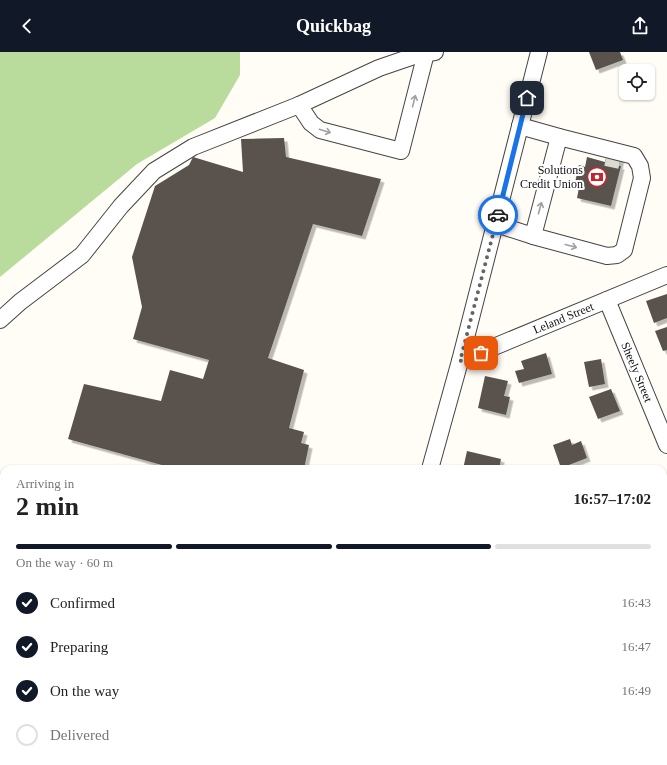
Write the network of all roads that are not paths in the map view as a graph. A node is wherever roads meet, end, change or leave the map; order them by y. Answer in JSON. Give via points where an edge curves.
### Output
{"nodes":[{"id":1,"x":431,"y":52,"type":"edge"},
{"id":2,"x":535,"y":53,"type":"edge"},
{"id":3,"x":299,"y":105,"type":"junction"},
{"id":4,"x":520,"y":126,"type":"junction"},
{"id":5,"x":559,"y":137,"type":"junction"},
{"id":6,"x":581,"y":142,"type":"junction"},
{"id":7,"x":640,"y":166,"type":"junction"},
{"id":8,"x":496,"y":224,"type":"junction"},
{"id":9,"x":533,"y":236,"type":"junction"},
{"id":10,"x":667,"y":275,"type":"edge"},
{"id":11,"x":607,"y":300,"type":"junction"},
{"id":12,"x":0,"y":320,"type":"edge"},
{"id":13,"x":460,"y":361,"type":"junction"},
{"id":14,"x":667,"y":445,"type":"edge"},
{"id":15,"x":431,"y":465,"type":"edge"}],
"edges":[{"from":1,"to":3,"type":"street","via":[[379,68]]},
{"from":3,"to":1,"type":"street","one_way":true,"via":[[311,123],[320,130],[401,151]]},
{"from":2,"to":4,"type":"street"},
{"from":3,"to":12,"type":"street","via":[[193,147],[154,171],[121,206],[82,255]]},
{"from":4,"to":5,"type":"street"},
{"from":4,"to":8,"type":"street"},
{"from":5,"to":6,"type":"street"},
{"from":9,"to":5,"type":"street","one_way":true},
{"from":6,"to":7,"type":"street","via":[[592,154]]},
{"from":6,"to":7,"type":"street","via":[[634,156]]},
{"from":9,"to":7,"type":"street","one_way":true,"via":[[608,256],[617,255],[624,250],[642,178]]},
{"from":8,"to":9,"type":"street"},
{"from":8,"to":13,"type":"street"},
{"from":10,"to":11,"type":"street","name":"Leland Street"},
{"from":11,"to":13,"type":"street","name":"Leland Street"},
{"from":11,"to":14,"type":"street","name":"Sheely Street"},
{"from":13,"to":15,"type":"street"}]}
